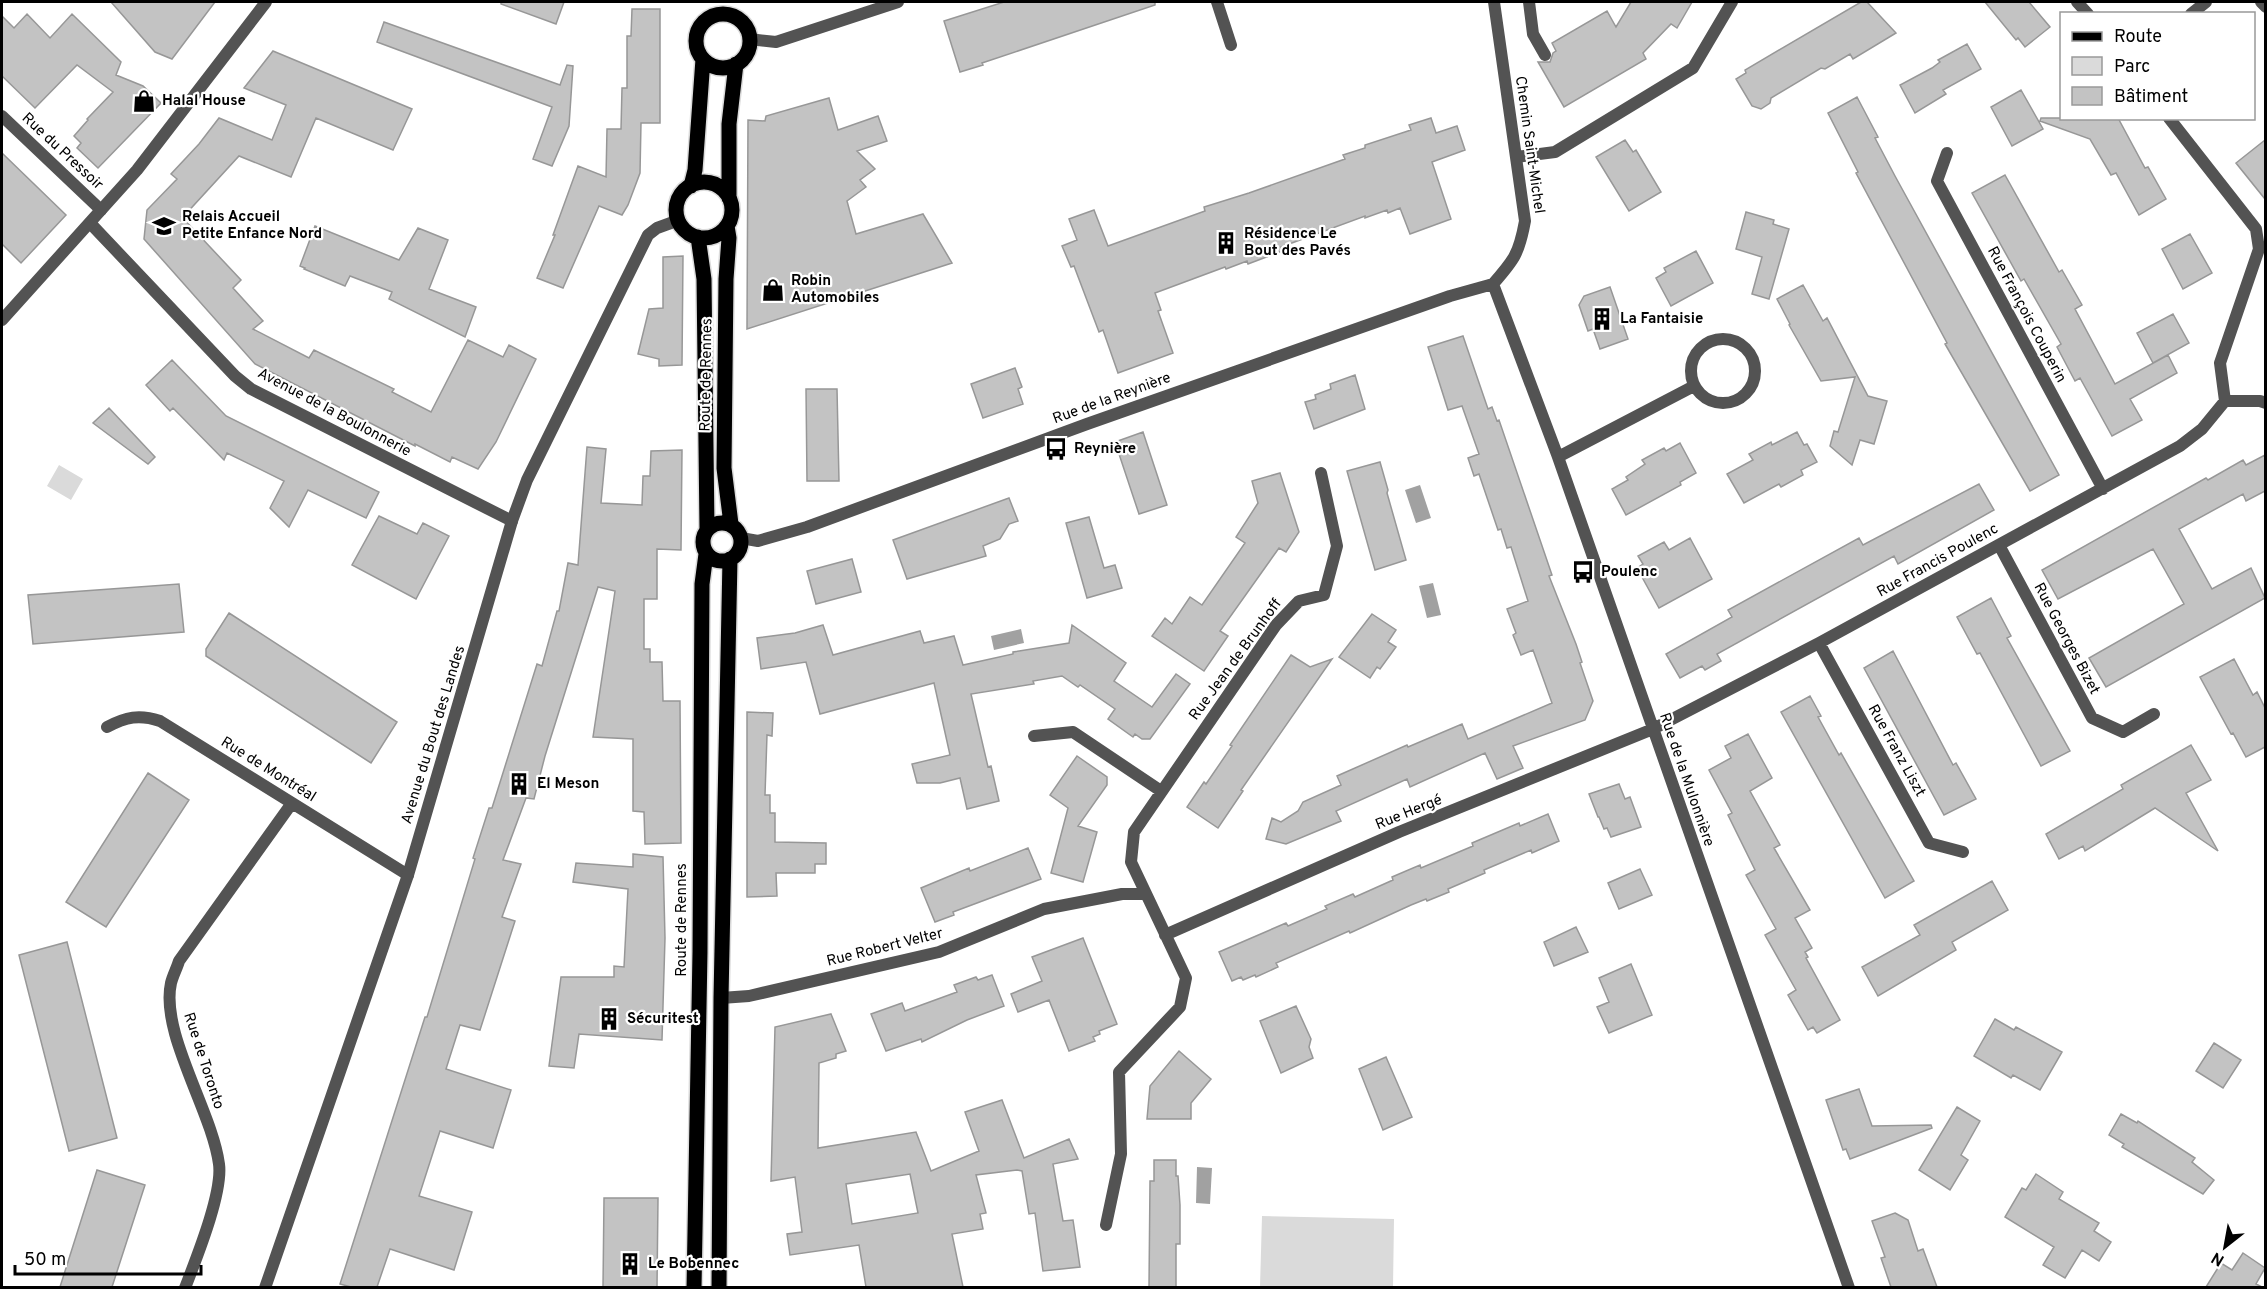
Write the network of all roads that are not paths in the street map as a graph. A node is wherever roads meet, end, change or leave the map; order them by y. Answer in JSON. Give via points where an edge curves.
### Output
{"nodes":[{"id":1,"x":266,"y":2,"type":"edge"},
{"id":2,"x":898,"y":2,"type":"edge"},
{"id":3,"x":1217,"y":2,"type":"edge"},
{"id":4,"x":1494,"y":2,"type":"edge"},
{"id":5,"x":1529,"y":2,"type":"edge"},
{"id":6,"x":1732,"y":2,"type":"edge"},
{"id":7,"x":2206,"y":2,"type":"edge"},
{"id":8,"x":2261,"y":2,"type":"edge"},
{"id":9,"x":2265,"y":7,"type":"edge"},
{"id":10,"x":714,"y":9,"type":"edge"},
{"id":11,"x":2194,"y":12,"type":"edge"},
{"id":12,"x":749,"y":39,"type":"junction"},
{"id":13,"x":1231,"y":45,"type":"dead end"},
{"id":14,"x":1545,"y":55,"type":"dead end"},
{"id":15,"x":703,"y":59,"type":"junction"},
{"id":16,"x":736,"y":64,"type":"junction"},
{"id":17,"x":2,"y":116,"type":"edge"},
{"id":18,"x":2171,"y":120,"type":"edge"},
{"id":19,"x":1947,"y":153,"type":"dead end"},
{"id":20,"x":1516,"y":157,"type":"junction"},
{"id":21,"x":691,"y":186,"type":"junction"},
{"id":22,"x":729,"y":198,"type":"junction"},
{"id":23,"x":101,"y":210,"type":"junction"},
{"id":24,"x":679,"y":220,"type":"junction"},
{"id":25,"x":90,"y":223,"type":"junction"},
{"id":26,"x":727,"y":226,"type":"junction"},
{"id":27,"x":698,"y":237,"type":"junction"},
{"id":28,"x":1492,"y":284,"type":"junction"},
{"id":29,"x":2,"y":320,"type":"edge"},
{"id":30,"x":1694,"y":386,"type":"junction"},
{"id":31,"x":2225,"y":401,"type":"junction"},
{"id":32,"x":2265,"y":403,"type":"edge"},
{"id":33,"x":1558,"y":457,"type":"junction"},
{"id":34,"x":1321,"y":473,"type":"dead end"},
{"id":35,"x":2103,"y":489,"type":"junction"},
{"id":36,"x":512,"y":520,"type":"junction"},
{"id":37,"x":731,"y":524,"type":"junction"},
{"id":38,"x":707,"y":529,"type":"junction"},
{"id":39,"x":741,"y":538,"type":"junction"},
{"id":40,"x":1999,"y":545,"type":"junction"},
{"id":41,"x":706,"y":554,"type":"junction"},
{"id":42,"x":730,"y":559,"type":"junction"},
{"id":43,"x":1819,"y":643,"type":"junction"},
{"id":44,"x":2154,"y":714,"type":"dead end"},
{"id":45,"x":107,"y":727,"type":"dead end"},
{"id":46,"x":1653,"y":729,"type":"junction"},
{"id":47,"x":1034,"y":736,"type":"dead end"},
{"id":48,"x":1161,"y":791,"type":"junction"},
{"id":49,"x":292,"y":803,"type":"junction"},
{"id":50,"x":1963,"y":852,"type":"dead end"},
{"id":51,"x":408,"y":875,"type":"junction"},
{"id":52,"x":1145,"y":894,"type":"junction"},
{"id":53,"x":1165,"y":935,"type":"junction"},
{"id":54,"x":721,"y":998,"type":"junction"},
{"id":55,"x":1106,"y":1225,"type":"dead end"},
{"id":56,"x":185,"y":1287,"type":"edge"},
{"id":57,"x":265,"y":1287,"type":"edge"},
{"id":58,"x":694,"y":1287,"type":"edge"},
{"id":59,"x":719,"y":1287,"type":"edge"},
{"id":60,"x":1849,"y":1287,"type":"edge"}],
"edges":[{"from":1,"to":23,"type":"street","via":[[137,170]]},
{"from":2,"to":12,"type":"street","via":[[776,42]]},
{"from":3,"to":13,"type":"street"},
{"from":4,"to":20,"type":"street","name":"Chemin Saint-Michel"},
{"from":5,"to":14,"type":"street","via":[[1533,34]]},
{"from":6,"to":20,"type":"street","via":[[1694,68],[1555,152]]},
{"from":7,"to":11,"type":"street"},
{"from":8,"to":9,"type":"street"},
{"from":10,"to":12,"type":"main road","via":[[737,19],[746,27]]},
{"from":10,"to":15,"type":"main road","via":[[697,35]]},
{"from":12,"to":16,"type":"main road","via":[[746,53]]},
{"from":15,"to":16,"type":"main road","via":[[719,68]]},
{"from":15,"to":21,"type":"main road"},
{"from":16,"to":22,"type":"main road","via":[[729,124]]},
{"from":17,"to":23,"type":"street","name":"Rue du Pressoir"},
{"from":18,"to":31,"type":"street","via":[[2256,229],[2259,249],[2220,363]]},
{"from":19,"to":35,"type":"street","name":"Rue François Couperin","via":[[1937,182]]},
{"from":20,"to":28,"type":"street","name":"Chemin Saint-Michel","via":[[1525,221],[1522,238],[1515,259]]},
{"from":21,"to":22,"type":"main road","via":[[712,183]]},
{"from":21,"to":24,"type":"main road","via":[[678,201]]},
{"from":22,"to":26,"type":"main road","via":[[732,212]]},
{"from":23,"to":25,"type":"street"},
{"from":24,"to":27,"type":"main road","via":[[687,232]]},
{"from":24,"to":36,"type":"street","name":"Avenue du Bout des Landes","via":[[657,228],[640,249],[527,480]]},
{"from":25,"to":29,"type":"street"},
{"from":25,"to":36,"type":"street","name":"Avenue de la Boulonnerie","via":[[251,389]]},
{"from":26,"to":27,"type":"main road","via":[[716,235]]},
{"from":26,"to":37,"type":"main road","name":"Route de Rennes","via":[[724,468]]},
{"from":27,"to":38,"type":"main road","name":"Route de Rennes","via":[[704,279]]},
{"from":28,"to":33,"type":"street","name":"Rue de la Mulonnière"},
{"from":28,"to":39,"type":"street","name":"Rue de la Reynière","via":[[1098,420],[807,527],[758,541]]},
{"from":30,"to":30,"type":"street","via":[[1691,364],[1702,345],[1723,338],[1735,340],[1751,354],[1755,374],[1752,384],[1738,399],[1718,403],[1708,400]]},
{"from":30,"to":33,"type":"street"},
{"from":31,"to":32,"type":"street"},
{"from":31,"to":35,"type":"street","name":"Rue Francis Poulenc","via":[[2181,447]]},
{"from":33,"to":46,"type":"street","name":"Rue de la Mulonnière"},
{"from":34,"to":48,"type":"street","name":"Rue Jean de Brunhoff","via":[[1337,546],[1324,595],[1299,601],[1276,626]]},
{"from":35,"to":40,"type":"street","name":"Rue Francis Poulenc"},
{"from":36,"to":51,"type":"street","name":"Avenue du Bout des Landes"},
{"from":37,"to":38,"type":"main road","via":[[722,522]]},
{"from":37,"to":39,"type":"main road"},
{"from":38,"to":41,"type":"main road","via":[[703,537]]},
{"from":39,"to":42,"type":"main road","via":[[738,554]]},
{"from":40,"to":43,"type":"street","name":"Rue Francis Poulenc"},
{"from":40,"to":44,"type":"street","name":"Rue Georges Bizet","via":[[2092,718],[2123,732]]},
{"from":41,"to":42,"type":"main road","via":[[722,561]]},
{"from":41,"to":58,"type":"main road","name":"Route de Rennes","via":[[702,584]]},
{"from":42,"to":54,"type":"main road"},
{"from":43,"to":46,"type":"street","name":"Rue Francis Poulenc"},
{"from":43,"to":50,"type":"street","name":"Rue Franz Liszt","via":[[1929,843]]},
{"from":45,"to":49,"type":"street","name":"Rue de Montréal","via":[[134,716],[160,721]]},
{"from":46,"to":53,"type":"street","name":"Rue Hergé","via":[[1399,832]]},
{"from":46,"to":60,"type":"street","name":"Rue de la Mulonnière"},
{"from":47,"to":48,"type":"street","via":[[1073,732]]},
{"from":48,"to":52,"type":"street","name":"Rue Jean de Brunhoff","via":[[1134,832],[1131,862]]},
{"from":49,"to":51,"type":"street","name":"Rue de Montréal"},
{"from":49,"to":56,"type":"street","name":"Rue de Toronto","via":[[179,961],[171,984],[170,1007],[177,1040],[220,1167],[205,1234]]},
{"from":51,"to":57,"type":"street","name":"Avenue du Bout des Landes"},
{"from":52,"to":53,"type":"street"},
{"from":52,"to":54,"type":"street","name":"Rue Robert Velter","via":[[1122,894],[1044,909],[939,952],[749,996]]},
{"from":53,"to":55,"type":"street","via":[[1186,978],[1180,1007],[1119,1072],[1120,1154]]},
{"from":54,"to":59,"type":"main road"}]}
